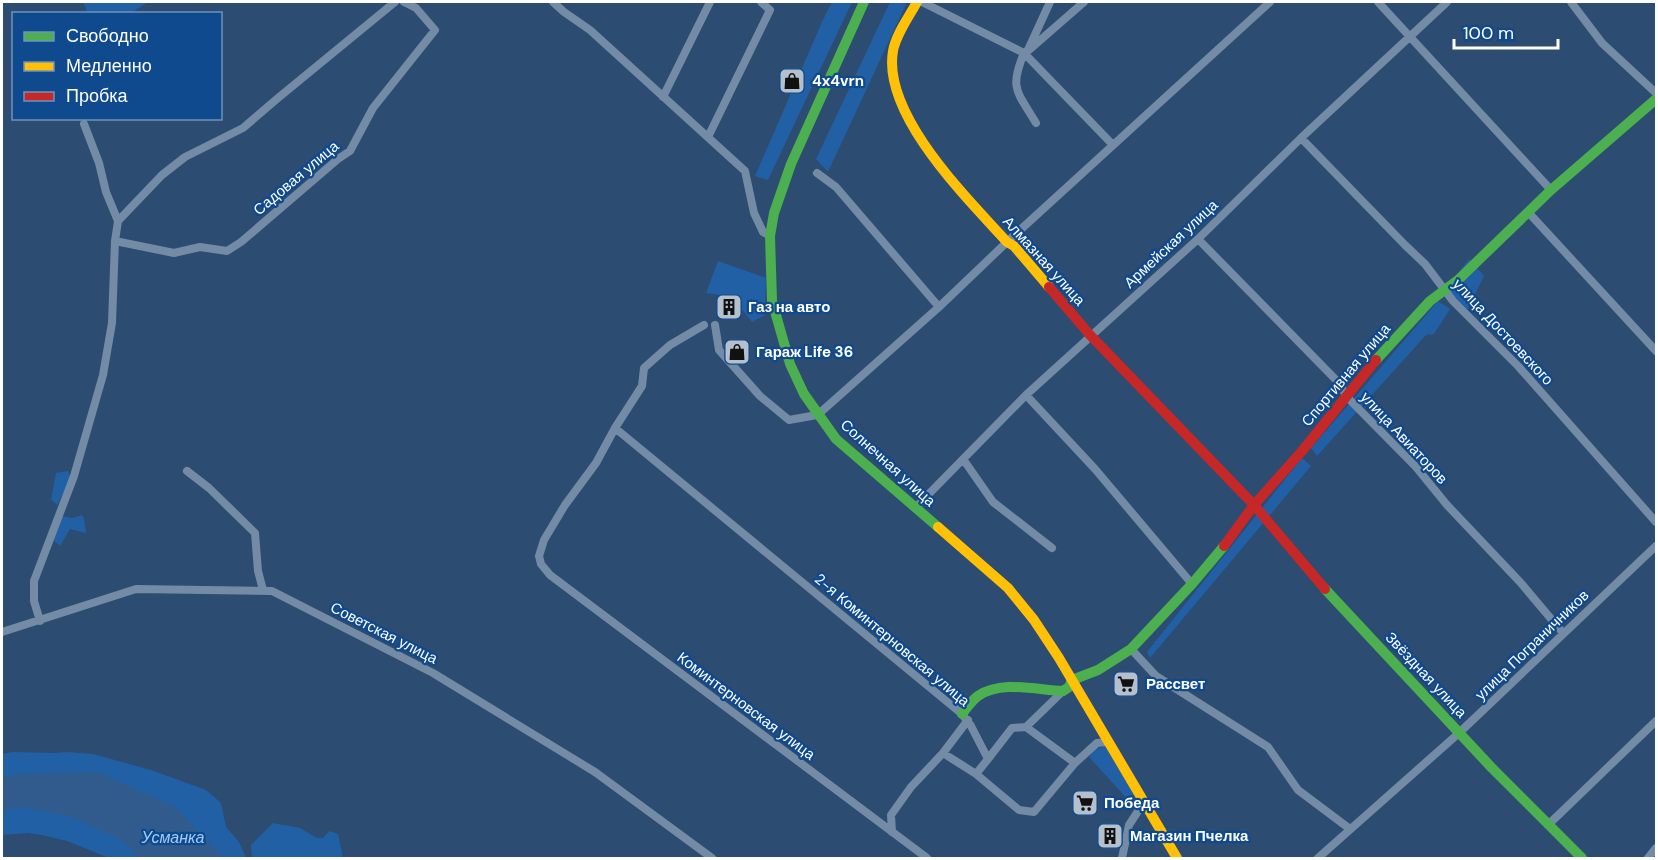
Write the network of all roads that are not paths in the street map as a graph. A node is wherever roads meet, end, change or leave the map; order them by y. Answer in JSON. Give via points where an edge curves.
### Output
{"nodes":[{"id":1,"x":395,"y":2,"type":"edge"},
{"id":2,"x":404,"y":2,"type":"edge"},
{"id":3,"x":553,"y":2,"type":"edge"},
{"id":4,"x":710,"y":2,"type":"edge"},
{"id":5,"x":761,"y":2,"type":"edge"},
{"id":6,"x":864,"y":2,"type":"edge"},
{"id":7,"x":917,"y":2,"type":"edge"},
{"id":8,"x":922,"y":2,"type":"edge"},
{"id":9,"x":1050,"y":2,"type":"edge"},
{"id":10,"x":1084,"y":2,"type":"edge"},
{"id":11,"x":1270,"y":2,"type":"edge"},
{"id":12,"x":1378,"y":2,"type":"edge"},
{"id":13,"x":1447,"y":2,"type":"edge"},
{"id":14,"x":1571,"y":2,"type":"edge"},
{"id":15,"x":1411,"y":36,"type":"junction"},
{"id":16,"x":1026,"y":51,"type":"junction"},
{"id":17,"x":1656,"y":93,"type":"edge"},
{"id":18,"x":663,"y":97,"type":"junction"},
{"id":19,"x":1656,"y":99,"type":"edge"},
{"id":20,"x":1036,"y":123,"type":"dead end"},
{"id":21,"x":84,"y":124,"type":"dead end"},
{"id":22,"x":708,"y":138,"type":"junction"},
{"id":23,"x":1301,"y":138,"type":"junction"},
{"id":24,"x":1113,"y":145,"type":"junction"},
{"id":25,"x":817,"y":173,"type":"dead end"},
{"id":26,"x":1551,"y":190,"type":"junction"},
{"id":27,"x":1528,"y":212,"type":"junction"},
{"id":28,"x":118,"y":221,"type":"junction"},
{"id":29,"x":770,"y":236,"type":"junction"},
{"id":30,"x":1198,"y":239,"type":"junction"},
{"id":31,"x":115,"y":242,"type":"junction"},
{"id":32,"x":1007,"y":242,"type":"junction"},
{"id":33,"x":1444,"y":289,"type":"junction"},
{"id":34,"x":939,"y":308,"type":"junction"},
{"id":35,"x":704,"y":326,"type":"dead end"},
{"id":36,"x":715,"y":326,"type":"dead end"},
{"id":37,"x":1090,"y":335,"type":"junction"},
{"id":38,"x":1655,"y":347,"type":"edge"},
{"id":39,"x":1026,"y":395,"type":"junction"},
{"id":40,"x":1346,"y":396,"type":"junction"},
{"id":41,"x":817,"y":415,"type":"junction"},
{"id":42,"x":615,"y":428,"type":"junction"},
{"id":43,"x":963,"y":459,"type":"junction"},
{"id":44,"x":187,"y":471,"type":"dead end"},
{"id":45,"x":1254,"y":505,"type":"junction"},
{"id":46,"x":915,"y":508,"type":"junction"},
{"id":47,"x":1656,"y":522,"type":"edge"},
{"id":48,"x":1656,"y":546,"type":"edge"},
{"id":49,"x":1052,"y":548,"type":"dead end"},
{"id":50,"x":1192,"y":584,"type":"junction"},
{"id":51,"x":263,"y":590,"type":"junction"},
{"id":52,"x":40,"y":621,"type":"junction"},
{"id":53,"x":2,"y":632,"type":"edge"},
{"id":54,"x":1563,"y":633,"type":"junction"},
{"id":55,"x":1131,"y":649,"type":"junction"},
{"id":56,"x":1072,"y":680,"type":"junction"},
{"id":57,"x":1063,"y":691,"type":"junction"},
{"id":58,"x":965,"y":717,"type":"junction"},
{"id":59,"x":1656,"y":722,"type":"edge"},
{"id":60,"x":1026,"y":727,"type":"junction"},
{"id":61,"x":1459,"y":733,"type":"junction"},
{"id":62,"x":1107,"y":742,"type":"junction"},
{"id":63,"x":943,"y":753,"type":"junction"},
{"id":64,"x":988,"y":759,"type":"junction"},
{"id":65,"x":1075,"y":763,"type":"junction"},
{"id":66,"x":976,"y":774,"type":"junction"},
{"id":67,"x":1143,"y":802,"type":"junction"},
{"id":68,"x":1548,"y":825,"type":"junction"},
{"id":69,"x":1350,"y":829,"type":"junction"},
{"id":70,"x":892,"y":832,"type":"junction"},
{"id":71,"x":1656,"y":848,"type":"edge"},
{"id":72,"x":712,"y":858,"type":"edge"},
{"id":73,"x":927,"y":858,"type":"edge"},
{"id":74,"x":1122,"y":858,"type":"edge"},
{"id":75,"x":1178,"y":858,"type":"edge"},
{"id":76,"x":1318,"y":858,"type":"edge"},
{"id":77,"x":1582,"y":858,"type":"edge"},
{"id":78,"x":1648,"y":858,"type":"edge"}],
"edges":[{"from":1,"to":28,"type":"street","via":[[243,128],[185,158],[162,175]]},
{"from":2,"to":31,"type":"street","name":"Садовая улица","via":[[416,8],[435,30],[373,108],[350,152],[228,251],[200,247],[174,254]]},
{"from":3,"to":18,"type":"street"},
{"from":4,"to":18,"type":"street"},
{"from":5,"to":22,"type":"street","via":[[770,10]]},
{"from":6,"to":29,"type":"street","name":"Солнечная улица","via":[[791,164]]},
{"from":7,"to":32,"type":"street","name":"Алмазная улица","via":[[892,52],[896,87],[905,113],[954,185]]},
{"from":8,"to":16,"type":"street"},
{"from":9,"to":16,"type":"street"},
{"from":10,"to":16,"type":"street"},
{"from":11,"to":24,"type":"street"},
{"from":12,"to":15,"type":"street"},
{"from":13,"to":15,"type":"street","name":"Армейская улица"},
{"from":14,"to":17,"type":"street","via":[[1602,43]]},
{"from":15,"to":23,"type":"street","name":"Армейская улица"},
{"from":15,"to":26,"type":"street"},
{"from":16,"to":20,"type":"street","via":[[1015,84]]},
{"from":16,"to":24,"type":"street"},
{"from":18,"to":22,"type":"street"},
{"from":19,"to":26,"type":"street","name":"Спортивная улица"},
{"from":21,"to":28,"type":"street"},
{"from":22,"to":29,"type":"street","via":[[745,171],[754,213],[763,232]]},
{"from":23,"to":30,"type":"street","name":"Армейская улица"},
{"from":23,"to":33,"type":"street","name":"улица Достоевского","via":[[1425,264]]},
{"from":24,"to":32,"type":"street"},
{"from":25,"to":34,"type":"street","via":[[836,187]]},
{"from":26,"to":27,"type":"street","name":"Спортивная улица"},
{"from":27,"to":33,"type":"street","name":"Спортивная улица"},
{"from":27,"to":38,"type":"street"},
{"from":28,"to":31,"type":"street"},
{"from":29,"to":41,"type":"street","name":"Солнечная улица","via":[[772,302],[779,330],[790,364]]},
{"from":30,"to":37,"type":"street","name":"Армейская улица"},
{"from":30,"to":40,"type":"street","name":"улица Авиаторов","via":[[1340,384]]},
{"from":31,"to":52,"type":"street","via":[[112,324],[103,375],[74,476],[34,581]]},
{"from":32,"to":34,"type":"street"},
{"from":32,"to":37,"type":"street","name":"Алмазная улица"},
{"from":33,"to":40,"type":"street","name":"Спортивная улица"},
{"from":33,"to":47,"type":"street","name":"улица Достоевского"},
{"from":34,"to":41,"type":"street"},
{"from":35,"to":42,"type":"street","via":[[670,345],[644,368],[642,386]]},
{"from":36,"to":41,"type":"street","via":[[719,350],[760,396],[789,420]]},
{"from":37,"to":39,"type":"street","name":"Армейская улица"},
{"from":37,"to":45,"type":"street","name":"Алмазная улица"},
{"from":39,"to":43,"type":"street","name":"Армейская улица"},
{"from":39,"to":50,"type":"street","via":[[1095,469]]},
{"from":40,"to":45,"type":"street","name":"Спортивная улица"},
{"from":40,"to":54,"type":"street","name":"улица Авиаторов","via":[[1416,467]]},
{"from":41,"to":46,"type":"street","name":"Солнечная улица","via":[[836,439]]},
{"from":42,"to":58,"type":"street","name":"2-я Коминтерновская улица"},
{"from":42,"to":70,"type":"street","name":"Коминтерновская улица","via":[[544,540],[541,564],[550,575]]},
{"from":43,"to":46,"type":"street","name":"Армейская улица"},
{"from":43,"to":49,"type":"street","via":[[993,502]]},
{"from":44,"to":51,"type":"street","via":[[255,533]]},
{"from":45,"to":50,"type":"street","name":"Спортивная улица"},
{"from":45,"to":61,"type":"street","name":"Звёздная улица","via":[[1307,570]]},
{"from":46,"to":56,"type":"street","name":"Солнечная улица","via":[[1008,588],[1046,637]]},
{"from":48,"to":54,"type":"street","name":"улица Пограничников"},
{"from":50,"to":55,"type":"street","name":"Спортивная улица"},
{"from":51,"to":52,"type":"street","name":"Советская улица","via":[[136,589]]},
{"from":51,"to":72,"type":"street","name":"Советская улица","via":[[272,591],[433,674],[595,772]]},
{"from":52,"to":53,"type":"street","name":"Советская улица"},
{"from":54,"to":61,"type":"street","name":"улица Пограничников"},
{"from":55,"to":56,"type":"street","name":"Спортивная улица","via":[[1098,670]]},
{"from":55,"to":69,"type":"street","via":[[1156,676],[1268,747],[1298,790]]},
{"from":56,"to":57,"type":"street"},
{"from":56,"to":62,"type":"street","name":"Солнечная улица"},
{"from":57,"to":58,"type":"street","via":[[990,690],[976,698]]},
{"from":57,"to":60,"type":"street"},
{"from":58,"to":63,"type":"street"},
{"from":58,"to":64,"type":"street","name":"2-я Коминтерновская улица"},
{"from":59,"to":68,"type":"street"},
{"from":60,"to":64,"type":"street","via":[[1012,728]]},
{"from":60,"to":65,"type":"street"},
{"from":61,"to":68,"type":"street","name":"Звёздная улица"},
{"from":61,"to":69,"type":"street","name":"улица Пограничников"},
{"from":62,"to":65,"type":"street","via":[[1097,743]]},
{"from":62,"to":67,"type":"street","name":"Солнечная улица"},
{"from":63,"to":66,"type":"street"},
{"from":63,"to":70,"type":"street","via":[[891,815]]},
{"from":64,"to":66,"type":"street"},
{"from":65,"to":66,"type":"street","via":[[1034,812],[1019,810]]},
{"from":67,"to":74,"type":"street","via":[[1130,825]]},
{"from":67,"to":75,"type":"street","name":"Солнечная улица"},
{"from":68,"to":77,"type":"street","name":"Звёздная улица"},
{"from":69,"to":76,"type":"street","name":"улица Пограничников"},
{"from":70,"to":73,"type":"street","name":"Коминтерновская улица"},
{"from":71,"to":78,"type":"street"}]}
